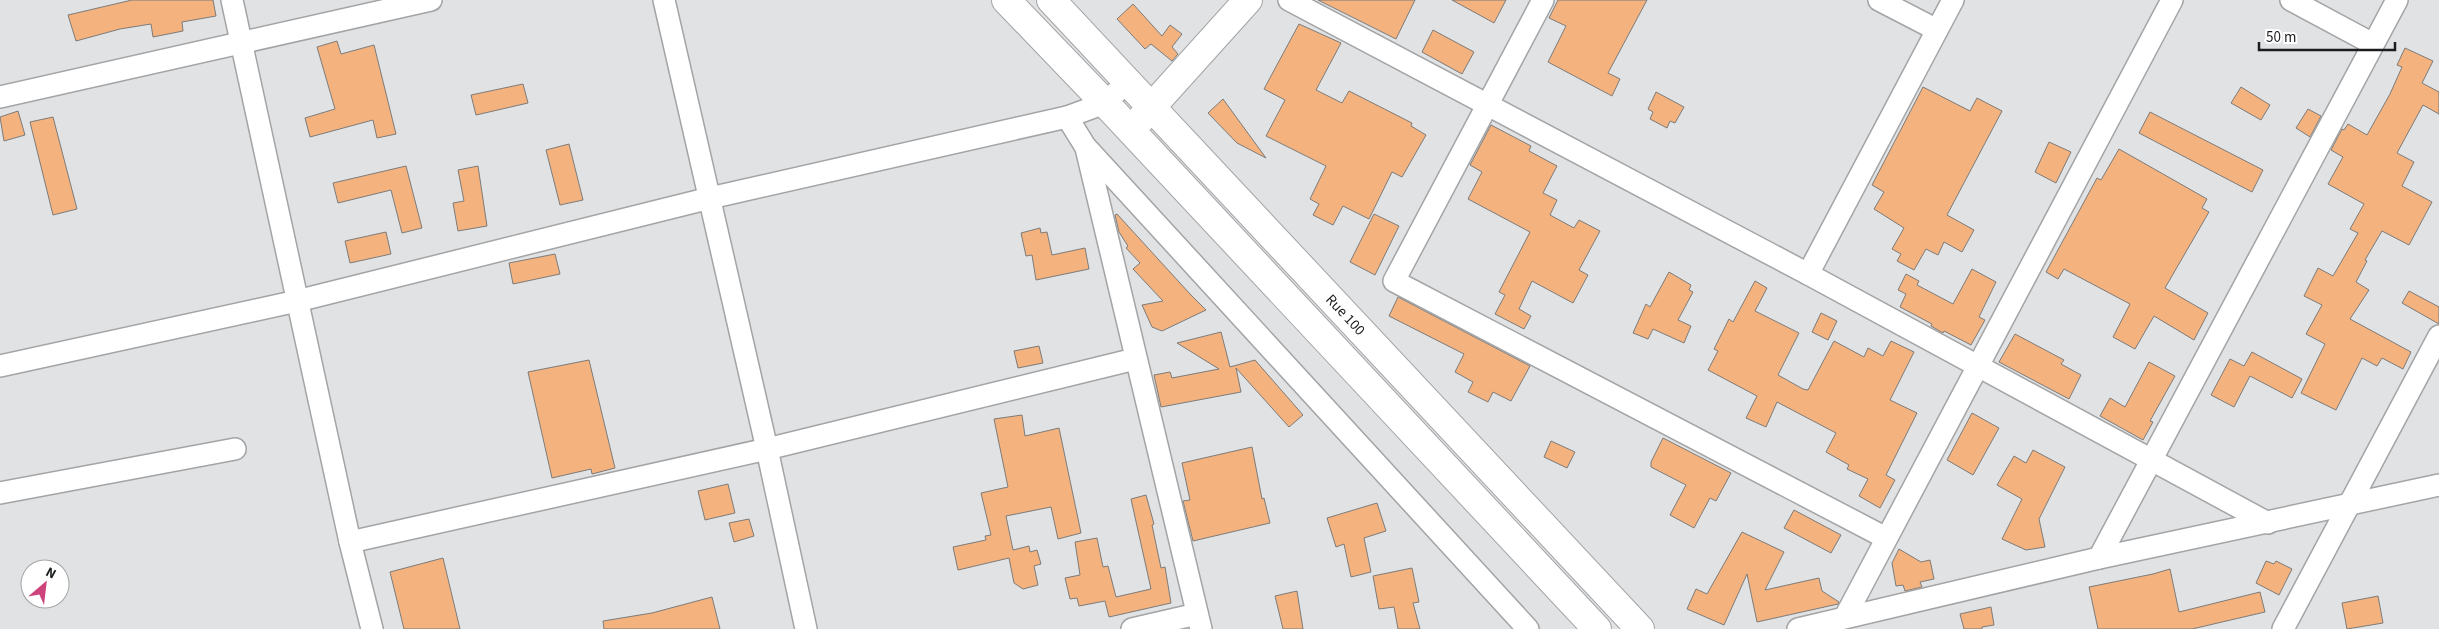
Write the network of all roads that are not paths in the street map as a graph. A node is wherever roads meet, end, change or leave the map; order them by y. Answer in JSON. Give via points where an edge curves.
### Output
{"nodes":[{"id":1,"x":232,"y":0,"type":"edge"},
{"id":2,"x":431,"y":0,"type":"edge"},
{"id":3,"x":664,"y":0,"type":"edge"},
{"id":4,"x":1006,"y":0,"type":"edge"},
{"id":5,"x":1051,"y":0,"type":"edge"},
{"id":6,"x":1248,"y":0,"type":"edge"},
{"id":7,"x":1289,"y":0,"type":"edge"},
{"id":8,"x":1543,"y":0,"type":"edge"},
{"id":9,"x":1879,"y":0,"type":"edge"},
{"id":10,"x":1953,"y":0,"type":"edge"},
{"id":11,"x":2172,"y":0,"type":"edge"},
{"id":12,"x":2291,"y":0,"type":"edge"},
{"id":13,"x":2397,"y":0,"type":"edge"},
{"id":14,"x":1937,"y":30,"type":"junction"},
{"id":15,"x":242,"y":44,"type":"junction"},
{"id":16,"x":2373,"y":44,"type":"junction"},
{"id":17,"x":1128,"y":81,"type":"junction"},
{"id":18,"x":0,"y":97,"type":"edge"},
{"id":19,"x":1105,"y":103,"type":"junction"},
{"id":20,"x":1486,"y":105,"type":"junction"},
{"id":21,"x":1152,"y":108,"type":"junction"},
{"id":22,"x":1068,"y":117,"type":"junction"},
{"id":23,"x":1130,"y":131,"type":"junction"},
{"id":24,"x":1085,"y":146,"type":"junction"},
{"id":25,"x":710,"y":198,"type":"junction"},
{"id":26,"x":1808,"y":274,"type":"junction"},
{"id":27,"x":298,"y":301,"type":"junction"},
{"id":28,"x":2439,"y":336,"type":"edge"},
{"id":29,"x":1135,"y":359,"type":"junction"},
{"id":30,"x":0,"y":366,"type":"edge"},
{"id":31,"x":1978,"y":366,"type":"junction"},
{"id":32,"x":235,"y":449,"type":"dead end"},
{"id":33,"x":767,"y":449,"type":"junction"},
{"id":34,"x":2153,"y":461,"type":"junction"},
{"id":35,"x":2439,"y":485,"type":"edge"},
{"id":36,"x":0,"y":493,"type":"edge"},
{"id":37,"x":2350,"y":505,"type":"junction"},
{"id":38,"x":2268,"y":522,"type":"junction"},
{"id":39,"x":1886,"y":538,"type":"junction"},
{"id":40,"x":350,"y":542,"type":"junction"},
{"id":41,"x":2100,"y":558,"type":"junction"},
{"id":42,"x":1845,"y":617,"type":"junction"},
{"id":43,"x":1199,"y":622,"type":"edge"},
{"id":44,"x":372,"y":629,"type":"edge"},
{"id":45,"x":806,"y":629,"type":"edge"},
{"id":46,"x":1132,"y":629,"type":"edge"},
{"id":47,"x":1528,"y":629,"type":"edge"},
{"id":48,"x":1597,"y":629,"type":"edge"},
{"id":49,"x":1640,"y":629,"type":"edge"},
{"id":50,"x":1798,"y":629,"type":"edge"},
{"id":51,"x":2283,"y":629,"type":"edge"}],
"edges":[{"from":1,"to":15,"type":"street"},
{"from":2,"to":15,"type":"street"},
{"from":3,"to":25,"type":"street"},
{"from":4,"to":19,"type":"street"},
{"from":5,"to":17,"type":"street","name":"Rue 100"},
{"from":6,"to":21,"type":"street"},
{"from":7,"to":20,"type":"street"},
{"from":8,"to":20,"type":"street"},
{"from":9,"to":14,"type":"street"},
{"from":10,"to":14,"type":"street"},
{"from":11,"to":31,"type":"street"},
{"from":12,"to":16,"type":"street"},
{"from":13,"to":16,"type":"street"},
{"from":14,"to":26,"type":"street"},
{"from":15,"to":18,"type":"street"},
{"from":15,"to":27,"type":"street"},
{"from":16,"to":34,"type":"street"},
{"from":17,"to":19,"type":"street"},
{"from":17,"to":21,"type":"street","name":"Rue 100"},
{"from":19,"to":22,"type":"street"},
{"from":19,"to":23,"type":"street"},
{"from":20,"to":26,"type":"street"},
{"from":20,"to":39,"type":"street","via":[[1394,281]]},
{"from":21,"to":23,"type":"street"},
{"from":21,"to":49,"type":"street","name":"Rue 100"},
{"from":22,"to":24,"type":"street"},
{"from":22,"to":25,"type":"street"},
{"from":23,"to":48,"type":"street"},
{"from":24,"to":29,"type":"street"},
{"from":24,"to":47,"type":"street"},
{"from":25,"to":27,"type":"street"},
{"from":25,"to":33,"type":"street"},
{"from":26,"to":31,"type":"street"},
{"from":27,"to":30,"type":"street"},
{"from":27,"to":40,"type":"street"},
{"from":28,"to":37,"type":"street"},
{"from":29,"to":33,"type":"street"},
{"from":29,"to":43,"type":"street"},
{"from":31,"to":34,"type":"street"},
{"from":31,"to":39,"type":"street"},
{"from":32,"to":36,"type":"street"},
{"from":33,"to":40,"type":"street"},
{"from":33,"to":45,"type":"street"},
{"from":34,"to":38,"type":"street"},
{"from":34,"to":41,"type":"street"},
{"from":35,"to":37,"type":"street"},
{"from":37,"to":38,"type":"street"},
{"from":37,"to":51,"type":"street"},
{"from":38,"to":41,"type":"street"},
{"from":39,"to":42,"type":"street"},
{"from":40,"to":44,"type":"street"},
{"from":41,"to":42,"type":"street"},
{"from":42,"to":50,"type":"street"},
{"from":43,"to":46,"type":"street"}]}
